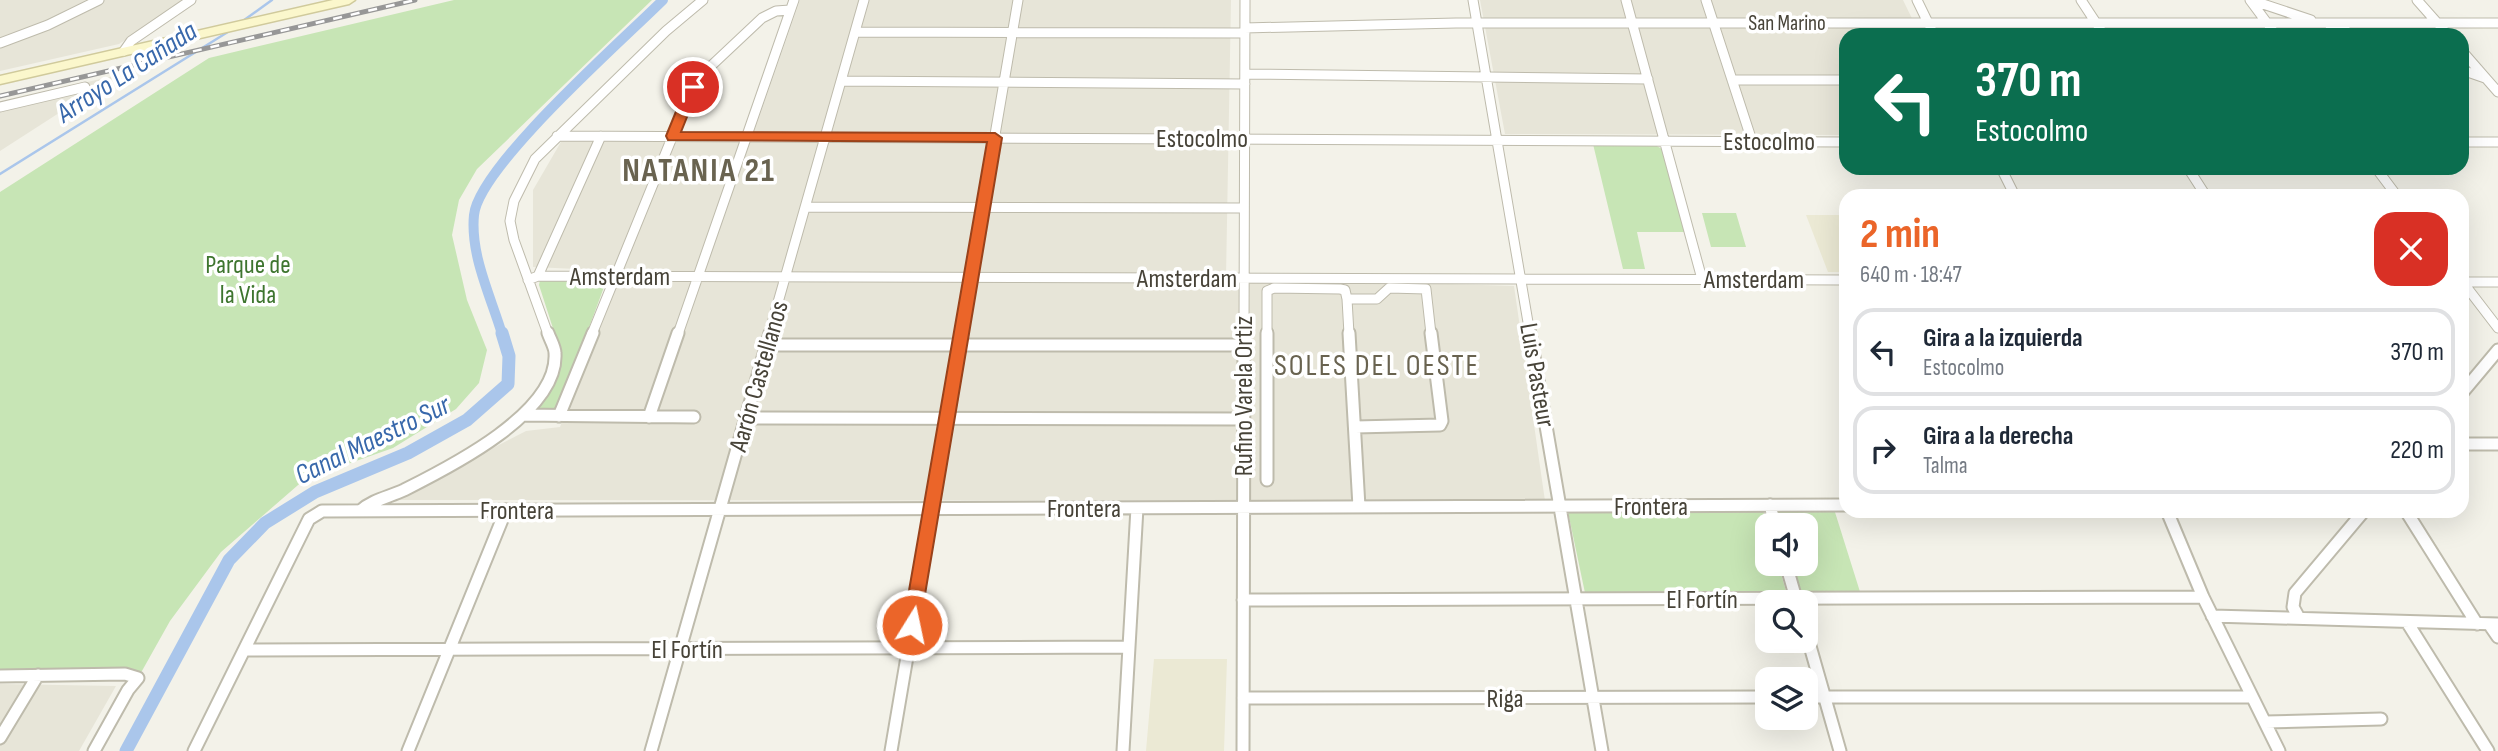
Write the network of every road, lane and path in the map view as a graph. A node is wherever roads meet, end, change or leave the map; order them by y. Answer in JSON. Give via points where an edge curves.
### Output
{"nodes":[{"id":1,"x":99,"y":0,"type":"edge"},
{"id":2,"x":191,"y":0,"type":"edge"},
{"id":3,"x":330,"y":0,"type":"edge"},
{"id":4,"x":349,"y":0,"type":"edge"},
{"id":5,"x":703,"y":0,"type":"edge"},
{"id":6,"x":864,"y":0,"type":"edge"},
{"id":7,"x":1018,"y":0,"type":"edge"},
{"id":8,"x":1245,"y":0,"type":"edge"},
{"id":9,"x":1473,"y":0,"type":"edge"},
{"id":10,"x":1626,"y":0,"type":"edge"},
{"id":11,"x":1706,"y":0,"type":"edge"},
{"id":12,"x":1917,"y":0,"type":"edge"},
{"id":13,"x":2081,"y":0,"type":"edge"},
{"id":14,"x":2250,"y":0,"type":"edge"},
{"id":15,"x":2417,"y":0,"type":"edge"},
{"id":16,"x":792,"y":5,"type":"edge"},
{"id":17,"x":264,"y":17,"type":"junction"},
{"id":18,"x":1478,"y":23,"type":"junction"},
{"id":19,"x":1633,"y":23,"type":"junction"},
{"id":20,"x":1928,"y":23,"type":"junction"},
{"id":21,"x":2096,"y":23,"type":"junction"},
{"id":22,"x":2267,"y":23,"type":"junction"},
{"id":23,"x":2321,"y":23,"type":"junction"},
{"id":24,"x":2437,"y":23,"type":"junction"},
{"id":25,"x":2498,"y":23,"type":"edge"},
{"id":26,"x":1714,"y":24,"type":"junction"},
{"id":27,"x":1930,"y":28,"type":"edge"},
{"id":28,"x":2099,"y":28,"type":"edge"},
{"id":29,"x":2271,"y":28,"type":"edge"},
{"id":30,"x":2336,"y":28,"type":"edge"},
{"id":31,"x":2442,"y":28,"type":"edge"},
{"id":32,"x":1245,"y":31,"type":"junction"},
{"id":33,"x":856,"y":32,"type":"junction"},
{"id":34,"x":1012,"y":32,"type":"junction"},
{"id":35,"x":0,"y":43,"type":"edge"},
{"id":36,"x":125,"y":49,"type":"junction"},
{"id":37,"x":2469,"y":59,"type":"edge"},
{"id":38,"x":2469,"y":72,"type":"edge"},
{"id":39,"x":0,"y":77,"type":"edge"},
{"id":40,"x":2486,"y":78,"type":"junction"},
{"id":41,"x":1245,"y":79,"type":"junction"},
{"id":42,"x":1487,"y":79,"type":"junction"},
{"id":43,"x":1648,"y":79,"type":"junction"},
{"id":44,"x":1732,"y":79,"type":"junction"},
{"id":45,"x":1839,"y":80,"type":"edge"},
{"id":46,"x":842,"y":81,"type":"junction"},
{"id":47,"x":2498,"y":82,"type":"edge"},
{"id":48,"x":1004,"y":83,"type":"junction"},
{"id":49,"x":85,"y":87,"type":"dead end"},
{"id":50,"x":2498,"y":92,"type":"edge"},
{"id":51,"x":0,"y":107,"type":"edge"},
{"id":52,"x":557,"y":136,"type":"junction"},
{"id":53,"x":601,"y":136,"type":"junction"},
{"id":54,"x":673,"y":136,"type":"junction"},
{"id":55,"x":746,"y":137,"type":"junction"},
{"id":56,"x":826,"y":137,"type":"junction"},
{"id":57,"x":995,"y":138,"type":"junction"},
{"id":58,"x":1244,"y":139,"type":"junction"},
{"id":59,"x":1497,"y":140,"type":"junction"},
{"id":60,"x":1665,"y":141,"type":"junction"},
{"id":61,"x":1752,"y":141,"type":"junction"},
{"id":62,"x":1839,"y":142,"type":"edge"},
{"id":63,"x":2469,"y":142,"type":"edge"},
{"id":64,"x":2498,"y":142,"type":"edge"},
{"id":65,"x":806,"y":207,"type":"junction"},
{"id":66,"x":983,"y":207,"type":"junction"},
{"id":67,"x":1244,"y":208,"type":"junction"},
{"id":68,"x":616,"y":276,"type":"junction"},
{"id":69,"x":698,"y":276,"type":"junction"},
{"id":70,"x":786,"y":277,"type":"junction"},
{"id":71,"x":971,"y":277,"type":"junction"},
{"id":72,"x":533,"y":278,"type":"junction"},
{"id":73,"x":1244,"y":278,"type":"junction"},
{"id":74,"x":1521,"y":278,"type":"junction"},
{"id":75,"x":1702,"y":279,"type":"junction"},
{"id":76,"x":1839,"y":280,"type":"edge"},
{"id":77,"x":2469,"y":282,"type":"edge"},
{"id":78,"x":2498,"y":282,"type":"edge"},
{"id":79,"x":2469,"y":290,"type":"edge"},
{"id":80,"x":1347,"y":299,"type":"junction"},
{"id":81,"x":2498,"y":328,"type":"edge"},
{"id":82,"x":766,"y":345,"type":"junction"},
{"id":83,"x":960,"y":345,"type":"junction"},
{"id":84,"x":1244,"y":345,"type":"junction"},
{"id":85,"x":2498,"y":350,"type":"edge"},
{"id":86,"x":2469,"y":385,"type":"edge"},
{"id":87,"x":523,"y":415,"type":"junction"},
{"id":88,"x":559,"y":416,"type":"junction"},
{"id":89,"x":649,"y":417,"type":"junction"},
{"id":90,"x":694,"y":417,"type":"dead end"},
{"id":91,"x":746,"y":418,"type":"junction"},
{"id":92,"x":1242,"y":419,"type":"junction"},
{"id":93,"x":947,"y":420,"type":"junction"},
{"id":94,"x":1355,"y":428,"type":"junction"},
{"id":95,"x":2469,"y":444,"type":"edge"},
{"id":96,"x":2498,"y":444,"type":"edge"},
{"id":97,"x":1267,"y":481,"type":"dead end"},
{"id":98,"x":1769,"y":505,"type":"junction"},
{"id":99,"x":1839,"y":505,"type":"edge"},
{"id":100,"x":1560,"y":506,"type":"junction"},
{"id":101,"x":1243,"y":507,"type":"junction"},
{"id":102,"x":1359,"y":507,"type":"junction"},
{"id":103,"x":932,"y":508,"type":"junction"},
{"id":104,"x":1137,"y":508,"type":"junction"},
{"id":105,"x":719,"y":509,"type":"junction"},
{"id":106,"x":506,"y":510,"type":"junction"},
{"id":107,"x":360,"y":511,"type":"junction"},
{"id":108,"x":1771,"y":513,"type":"edge"},
{"id":109,"x":2169,"y":518,"type":"edge"},
{"id":110,"x":2358,"y":518,"type":"edge"},
{"id":111,"x":2411,"y":518,"type":"edge"},
{"id":112,"x":2203,"y":597,"type":"junction"},
{"id":113,"x":1576,"y":599,"type":"junction"},
{"id":114,"x":1243,"y":600,"type":"junction"},
{"id":115,"x":1755,"y":600,"type":"edge"},
{"id":116,"x":1818,"y":600,"type":"edge"},
{"id":117,"x":2212,"y":616,"type":"junction"},
{"id":118,"x":2299,"y":618,"type":"junction"},
{"id":119,"x":2407,"y":622,"type":"junction"},
{"id":120,"x":2488,"y":624,"type":"edge"},
{"id":121,"x":2498,"y":637,"type":"edge"},
{"id":122,"x":1129,"y":647,"type":"junction"},
{"id":123,"x":908,"y":648,"type":"junction"},
{"id":124,"x":450,"y":649,"type":"junction"},
{"id":125,"x":680,"y":649,"type":"junction"},
{"id":126,"x":245,"y":650,"type":"junction"},
{"id":127,"x":1812,"y":653,"type":"edge"},
{"id":128,"x":38,"y":675,"type":"junction"},
{"id":129,"x":0,"y":676,"type":"edge"},
{"id":130,"x":2252,"y":696,"type":"junction"},
{"id":131,"x":1755,"y":697,"type":"edge"},
{"id":132,"x":1818,"y":697,"type":"edge"},
{"id":133,"x":1825,"y":697,"type":"junction"},
{"id":134,"x":1243,"y":698,"type":"junction"},
{"id":135,"x":1593,"y":698,"type":"junction"},
{"id":136,"x":2381,"y":719,"type":"dead end"},
{"id":137,"x":2265,"y":722,"type":"junction"},
{"id":138,"x":0,"y":738,"type":"edge"},
{"id":139,"x":94,"y":751,"type":"edge"},
{"id":140,"x":194,"y":751,"type":"edge"},
{"id":141,"x":408,"y":751,"type":"edge"},
{"id":142,"x":650,"y":751,"type":"edge"},
{"id":143,"x":891,"y":751,"type":"edge"},
{"id":144,"x":1124,"y":751,"type":"edge"},
{"id":145,"x":1243,"y":751,"type":"edge"},
{"id":146,"x":1602,"y":751,"type":"edge"},
{"id":147,"x":1840,"y":751,"type":"edge"},
{"id":148,"x":2279,"y":751,"type":"edge"},
{"id":149,"x":2488,"y":751,"type":"edge"}],
"edges":[{"from":1,"to":35,"type":"street","via":[[48,26]]},
{"from":2,"to":36,"type":"street"},
{"from":3,"to":17,"type":"main road"},
{"from":4,"to":17,"type":"main road"},
{"from":5,"to":52,"type":"street"},
{"from":6,"to":33,"type":"street","name":"Aarón Castellanos"},
{"from":7,"to":34,"type":"street"},
{"from":8,"to":32,"type":"street","name":"Rufino Varela Ortiz"},
{"from":9,"to":18,"type":"street","name":"Luis Pasteur"},
{"from":10,"to":19,"type":"street"},
{"from":11,"to":26,"type":"street"},
{"from":12,"to":20,"type":"street"},
{"from":13,"to":21,"type":"street"},
{"from":14,"to":22,"type":"street"},
{"from":14,"to":23,"type":"street"},
{"from":15,"to":24,"type":"street"},
{"from":16,"to":54,"type":"street","via":[[762,18],[699,76]]},
{"from":16,"to":55,"type":"street"},
{"from":17,"to":36,"type":"main road"},
{"from":17,"to":36,"type":"main road"},
{"from":18,"to":19,"type":"street","name":"San Marino"},
{"from":18,"to":32,"type":"street","name":"San Marino"},
{"from":18,"to":42,"type":"street","name":"Luis Pasteur"},
{"from":19,"to":26,"type":"street","name":"San Marino"},
{"from":19,"to":43,"type":"street"},
{"from":20,"to":21,"type":"street","name":"San Marino"},
{"from":20,"to":26,"type":"street","name":"San Marino"},
{"from":20,"to":27,"type":"street"},
{"from":21,"to":22,"type":"street","name":"San Marino"},
{"from":21,"to":28,"type":"street"},
{"from":22,"to":23,"type":"street","name":"San Marino"},
{"from":22,"to":29,"type":"street"},
{"from":23,"to":24,"type":"street","name":"San Marino"},
{"from":23,"to":30,"type":"street"},
{"from":24,"to":25,"type":"street","name":"San Marino"},
{"from":24,"to":31,"type":"street"},
{"from":26,"to":44,"type":"street"},
{"from":32,"to":34,"type":"street","name":"San Marino"},
{"from":32,"to":41,"type":"street","name":"Rufino Varela Ortiz"},
{"from":33,"to":34,"type":"street","name":"San Marino"},
{"from":33,"to":46,"type":"street","name":"Aarón Castellanos"},
{"from":34,"to":48,"type":"street"},
{"from":36,"to":39,"type":"main road"},
{"from":37,"to":40,"type":"street"},
{"from":38,"to":40,"type":"street"},
{"from":40,"to":47,"type":"street"},
{"from":40,"to":50,"type":"street"},
{"from":41,"to":42,"type":"street"},
{"from":41,"to":48,"type":"street"},
{"from":41,"to":58,"type":"street","name":"Rufino Varela Ortiz"},
{"from":42,"to":43,"type":"street"},
{"from":42,"to":59,"type":"street","name":"Luis Pasteur"},
{"from":43,"to":60,"type":"street"},
{"from":44,"to":45,"type":"street"},
{"from":44,"to":61,"type":"street"},
{"from":46,"to":48,"type":"street"},
{"from":46,"to":56,"type":"street","name":"Aarón Castellanos"},
{"from":48,"to":57,"type":"street"},
{"from":49,"to":51,"type":"street"},
{"from":52,"to":53,"type":"street","name":"Estocolmo"},
{"from":52,"to":72,"type":"street","via":[[528,169],[511,213],[514,240]]},
{"from":53,"to":54,"type":"street","name":"Estocolmo"},
{"from":53,"to":72,"type":"street"},
{"from":54,"to":55,"type":"street","name":"Estocolmo"},
{"from":54,"to":68,"type":"street"},
{"from":55,"to":56,"type":"street","name":"Estocolmo"},
{"from":55,"to":69,"type":"street"},
{"from":56,"to":57,"type":"street","name":"Estocolmo"},
{"from":56,"to":65,"type":"street","name":"Aarón Castellanos"},
{"from":57,"to":58,"type":"street","name":"Estocolmo"},
{"from":57,"to":66,"type":"street"},
{"from":58,"to":59,"type":"street","name":"Estocolmo"},
{"from":58,"to":67,"type":"street","name":"Rufino Varela Ortiz"},
{"from":59,"to":60,"type":"street","name":"Estocolmo"},
{"from":59,"to":74,"type":"street","name":"Luis Pasteur"},
{"from":60,"to":61,"type":"street","name":"Estocolmo"},
{"from":60,"to":75,"type":"street"},
{"from":61,"to":62,"type":"street","name":"Estocolmo"},
{"from":63,"to":64,"type":"street"},
{"from":65,"to":66,"type":"street"},
{"from":65,"to":70,"type":"street","name":"Aarón Castellanos"},
{"from":66,"to":67,"type":"street"},
{"from":66,"to":71,"type":"street"},
{"from":67,"to":73,"type":"street","name":"Rufino Varela Ortiz"},
{"from":68,"to":69,"type":"street","name":"Amsterdam"},
{"from":68,"to":72,"type":"street","name":"Amsterdam"},
{"from":68,"to":88,"type":"street"},
{"from":69,"to":70,"type":"street","name":"Amsterdam"},
{"from":69,"to":89,"type":"street"},
{"from":70,"to":71,"type":"street","name":"Amsterdam"},
{"from":70,"to":82,"type":"street","name":"Aarón Castellanos"},
{"from":71,"to":73,"type":"street","name":"Amsterdam"},
{"from":71,"to":83,"type":"street"},
{"from":72,"to":87,"type":"street","via":[[555,360],[545,388]]},
{"from":73,"to":74,"type":"street","name":"Amsterdam"},
{"from":73,"to":84,"type":"street","name":"Rufino Varela Ortiz"},
{"from":74,"to":75,"type":"street","name":"Amsterdam"},
{"from":74,"to":100,"type":"street","name":"Luis Pasteur"},
{"from":75,"to":76,"type":"street","name":"Amsterdam"},
{"from":77,"to":78,"type":"street"},
{"from":79,"to":81,"type":"street"},
{"from":80,"to":94,"type":"street"},
{"from":80,"to":94,"type":"street","via":[[1377,299],[1389,288],[1426,289],[1442,421],[1437,427]]},
{"from":80,"to":97,"type":"street","via":[[1345,290],[1340,289],[1275,288],[1266,294]]},
{"from":82,"to":83,"type":"street"},
{"from":82,"to":91,"type":"street","name":"Aarón Castellanos"},
{"from":83,"to":84,"type":"street"},
{"from":83,"to":93,"type":"street"},
{"from":84,"to":92,"type":"street","name":"Rufino Varela Ortiz"},
{"from":85,"to":86,"type":"street"},
{"from":87,"to":88,"type":"street"},
{"from":87,"to":107,"type":"street","via":[[475,450]]},
{"from":88,"to":89,"type":"street"},
{"from":89,"to":90,"type":"street"},
{"from":91,"to":93,"type":"street"},
{"from":91,"to":105,"type":"street","name":"Aarón Castellanos"},
{"from":92,"to":93,"type":"street"},
{"from":92,"to":101,"type":"street","name":"Rufino Varela Ortiz"},
{"from":93,"to":103,"type":"street"},
{"from":94,"to":102,"type":"street"},
{"from":95,"to":96,"type":"street"},
{"from":98,"to":99,"type":"street","name":"Frontera"},
{"from":98,"to":100,"type":"street","name":"Frontera"},
{"from":98,"to":108,"type":"street"},
{"from":100,"to":102,"type":"street","name":"Frontera"},
{"from":100,"to":113,"type":"street","name":"Luis Pasteur"},
{"from":101,"to":102,"type":"street","name":"Frontera"},
{"from":101,"to":104,"type":"street","name":"Frontera"},
{"from":101,"to":114,"type":"street","name":"Rufino Varela Ortiz"},
{"from":103,"to":104,"type":"street","name":"Frontera"},
{"from":103,"to":105,"type":"street","name":"Frontera"},
{"from":103,"to":123,"type":"street"},
{"from":104,"to":122,"type":"street"},
{"from":105,"to":106,"type":"street","name":"Frontera"},
{"from":105,"to":125,"type":"street","name":"Aarón Castellanos"},
{"from":106,"to":107,"type":"street","name":"Frontera"},
{"from":106,"to":124,"type":"street"},
{"from":107,"to":126,"type":"street","name":"Frontera","via":[[322,511],[309,519]]},
{"from":109,"to":112,"type":"street"},
{"from":110,"to":118,"type":"street","via":[[2295,593],[2293,607]]},
{"from":111,"to":120,"type":"street"},
{"from":112,"to":116,"type":"street","name":"El Fortín"},
{"from":112,"to":117,"type":"street"},
{"from":113,"to":114,"type":"street","name":"El Fortín"},
{"from":113,"to":115,"type":"street","name":"El Fortín"},
{"from":113,"to":135,"type":"street","name":"Luis Pasteur"},
{"from":114,"to":134,"type":"street","name":"Rufino Varela Ortiz"},
{"from":117,"to":118,"type":"street"},
{"from":117,"to":130,"type":"street"},
{"from":118,"to":119,"type":"street"},
{"from":119,"to":120,"type":"street"},
{"from":119,"to":149,"type":"street"},
{"from":120,"to":121,"type":"street"},
{"from":122,"to":123,"type":"street","name":"El Fortín"},
{"from":122,"to":144,"type":"street"},
{"from":123,"to":125,"type":"street","name":"El Fortín"},
{"from":123,"to":143,"type":"street"},
{"from":124,"to":125,"type":"street","name":"El Fortín"},
{"from":124,"to":126,"type":"street","name":"El Fortín"},
{"from":124,"to":141,"type":"street"},
{"from":125,"to":142,"type":"street","name":"Aarón Castellanos"},
{"from":126,"to":140,"type":"street"},
{"from":127,"to":133,"type":"street"},
{"from":128,"to":129,"type":"street"},
{"from":128,"to":138,"type":"street"},
{"from":128,"to":139,"type":"street","via":[[125,674],[138,678]]},
{"from":130,"to":133,"type":"street"},
{"from":130,"to":137,"type":"street"},
{"from":131,"to":135,"type":"street","name":"Riga"},
{"from":132,"to":133,"type":"street"},
{"from":133,"to":147,"type":"street"},
{"from":134,"to":135,"type":"street","name":"Riga"},
{"from":134,"to":145,"type":"street","name":"Rufino Varela Ortiz"},
{"from":135,"to":146,"type":"street","name":"Luis Pasteur"},
{"from":136,"to":137,"type":"street"},
{"from":137,"to":148,"type":"street"}]}
